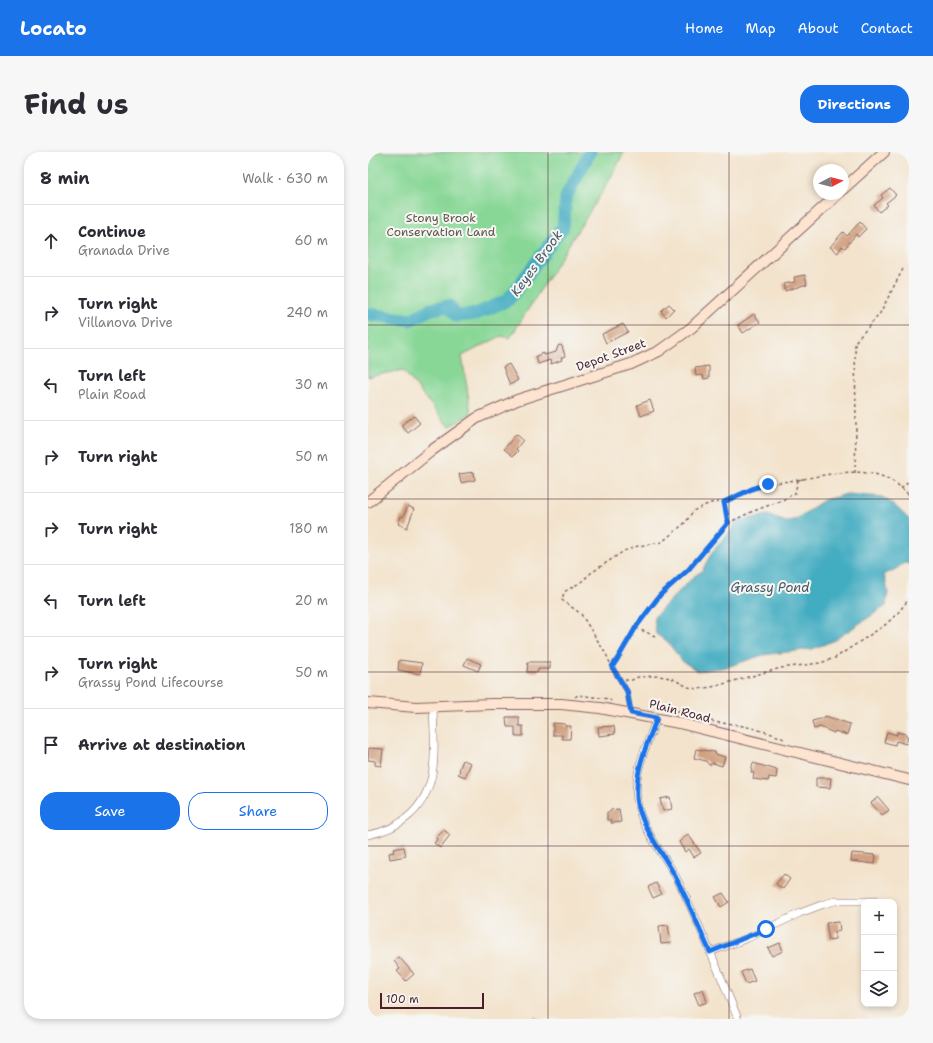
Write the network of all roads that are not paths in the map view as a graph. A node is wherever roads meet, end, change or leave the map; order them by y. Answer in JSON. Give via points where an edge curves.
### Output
{"nodes":[{"id":1,"x":884,"y":152,"type":"edge"},
{"id":2,"x":849,"y":184,"type":"edge"},
{"id":3,"x":831,"y":200,"type":"edge"},
{"id":4,"x":368,"y":502,"type":"edge"},
{"id":5,"x":612,"y":667,"type":"road end"},
{"id":6,"x":368,"y":703,"type":"edge"},
{"id":7,"x":433,"y":707,"type":"junction"},
{"id":8,"x":631,"y":713,"type":"junction"},
{"id":9,"x":657,"y":718,"type":"junction"},
{"id":10,"x":909,"y":780,"type":"edge"},
{"id":11,"x":368,"y":834,"type":"edge"},
{"id":12,"x":861,"y":901,"type":"edge"},
{"id":13,"x":710,"y":952,"type":"junction"},
{"id":14,"x":738,"y":1019,"type":"edge"}],
"edges":[{"from":1,"to":2,"type":"main road"},
{"from":3,"to":4,"type":"main road","name":"Depot Street","via":[[669,345],[632,364],[517,400],[477,418]]},
{"from":5,"to":8,"type":"lane","via":[[627,691]]},
{"from":6,"to":7,"type":"main road","name":"Plain Road"},
{"from":7,"to":8,"type":"main road","name":"Plain Road","via":[[561,704]]},
{"from":7,"to":11,"type":"street","via":[[434,768],[430,785],[422,801],[405,820],[386,830]]},
{"from":8,"to":9,"type":"main road","name":"Plain Road"},
{"from":9,"to":10,"type":"main road","name":"Plain Road"},
{"from":9,"to":13,"type":"street","via":[[639,767],[639,810],[648,831],[677,879]]},
{"from":12,"to":13,"type":"street","via":[[834,901],[824,904]]},
{"from":13,"to":14,"type":"street"}]}
